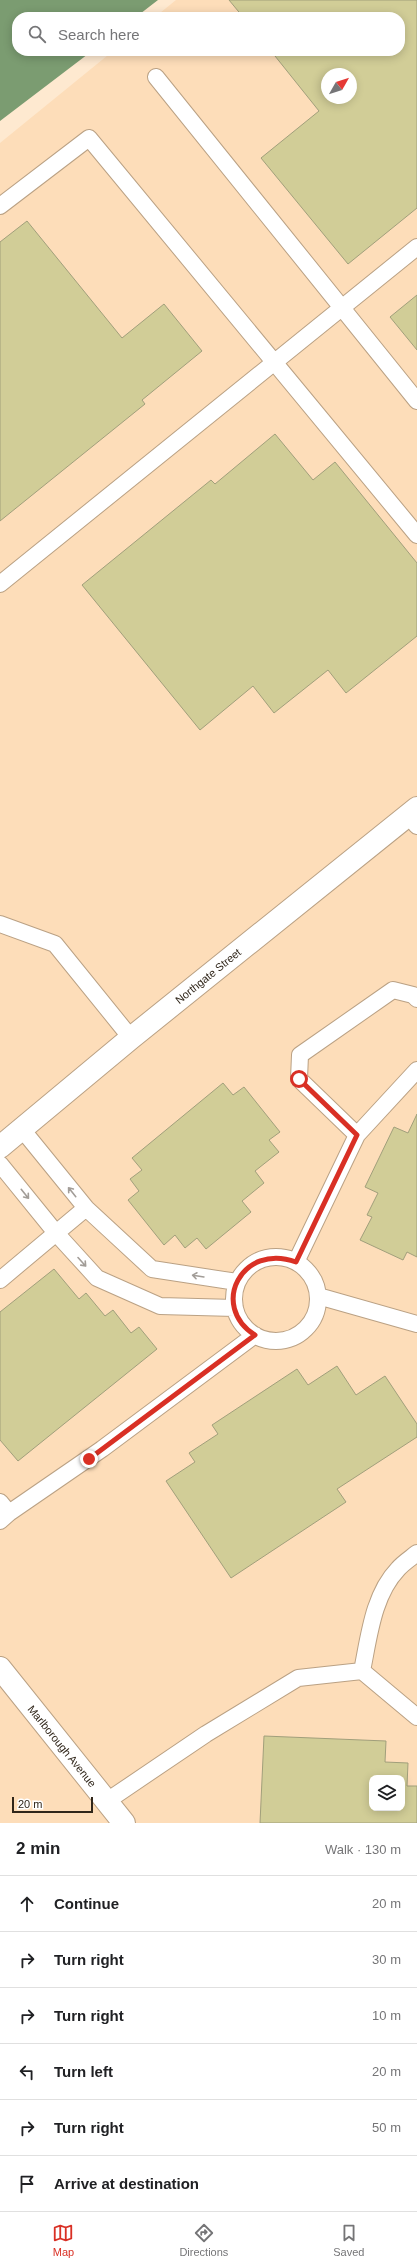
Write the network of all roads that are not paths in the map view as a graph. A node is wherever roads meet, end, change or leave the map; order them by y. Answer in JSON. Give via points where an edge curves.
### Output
{"nodes":[{"id":1,"x":156,"y":77,"type":"dead end"},
{"id":2,"x":0,"y":206,"type":"edge"},
{"id":3,"x":417,"y":247,"type":"edge"},
{"id":4,"x":342,"y":308,"type":"junction"},
{"id":5,"x":275,"y":363,"type":"junction"},
{"id":6,"x":417,"y":401,"type":"edge"},
{"id":7,"x":417,"y":536,"type":"edge"},
{"id":8,"x":0,"y":584,"type":"edge"},
{"id":9,"x":414,"y":816,"type":"edge"},
{"id":10,"x":0,"y":924,"type":"edge"},
{"id":11,"x":417,"y":999,"type":"edge"},
{"id":12,"x":131,"y":1038,"type":"junction"},
{"id":13,"x":417,"y":1070,"type":"edge"},
{"id":14,"x":21,"y":1128,"type":"junction"},
{"id":15,"x":357,"y":1135,"type":"junction"},
{"id":16,"x":0,"y":1147,"type":"edge"},
{"id":17,"x":0,"y":1164,"type":"edge"},
{"id":18,"x":86,"y":1208,"type":"junction"},
{"id":19,"x":56,"y":1233,"type":"junction"},
{"id":20,"x":296,"y":1262,"type":"junction"},
{"id":21,"x":0,"y":1280,"type":"edge"},
{"id":22,"x":237,"y":1282,"type":"junction"},
{"id":23,"x":318,"y":1296,"type":"junction"},
{"id":24,"x":235,"y":1308,"type":"junction"},
{"id":25,"x":417,"y":1324,"type":"edge"},
{"id":26,"x":255,"y":1335,"type":"junction"},
{"id":27,"x":3,"y":1512,"type":"edge"},
{"id":28,"x":417,"y":1553,"type":"edge"},
{"id":29,"x":0,"y":1668,"type":"edge"},
{"id":30,"x":362,"y":1671,"type":"junction"},
{"id":31,"x":417,"y":1717,"type":"edge"},
{"id":32,"x":107,"y":1801,"type":"junction"},
{"id":33,"x":124,"y":1823,"type":"edge"}],
"edges":[{"from":1,"to":4,"type":"lane"},
{"from":2,"to":5,"type":"lane","via":[[89,138]]},
{"from":3,"to":4,"type":"lane"},
{"from":4,"to":5,"type":"lane"},
{"from":4,"to":6,"type":"lane"},
{"from":5,"to":7,"type":"lane"},
{"from":5,"to":8,"type":"lane"},
{"from":9,"to":12,"type":"street","name":"Northgate Street"},
{"from":10,"to":12,"type":"lane","via":[[55,944]]},
{"from":11,"to":15,"type":"lane","via":[[413,994],[393,990],[300,1054],[299,1079]]},
{"from":12,"to":14,"type":"street","name":"Northgate Street"},
{"from":13,"to":15,"type":"lane"},
{"from":14,"to":16,"type":"street","name":"Northgate Street"},
{"from":18,"to":14,"type":"lane","one_way":true},
{"from":15,"to":20,"type":"lane"},
{"from":17,"to":19,"type":"lane","one_way":true},
{"from":18,"to":19,"type":"lane"},
{"from":22,"to":18,"type":"lane","one_way":true,"via":[[152,1269]]},
{"from":19,"to":21,"type":"lane"},
{"from":19,"to":24,"type":"lane","one_way":true,"via":[[96,1278],[160,1306]]},
{"from":20,"to":22,"type":"lane","via":[[283,1257],[269,1257],[245,1270]]},
{"from":20,"to":23,"type":"lane","via":[[307,1270],[315,1282]]},
{"from":22,"to":24,"type":"lane"},
{"from":23,"to":25,"type":"lane"},
{"from":23,"to":26,"type":"lane","via":[[317,1310],[301,1333],[289,1339],[275,1341]]},
{"from":24,"to":26,"type":"lane","via":[[240,1322]]},
{"from":26,"to":27,"type":"lane","via":[[102,1449]]},
{"from":28,"to":30,"type":"lane","via":[[398,1568],[388,1582],[373,1617]]},
{"from":29,"to":32,"type":"street","name":"Marlborough Avenue"},
{"from":30,"to":31,"type":"lane"},
{"from":30,"to":32,"type":"lane","via":[[298,1678],[206,1734]]},
{"from":32,"to":33,"type":"street","name":"Marlborough Avenue"}]}
